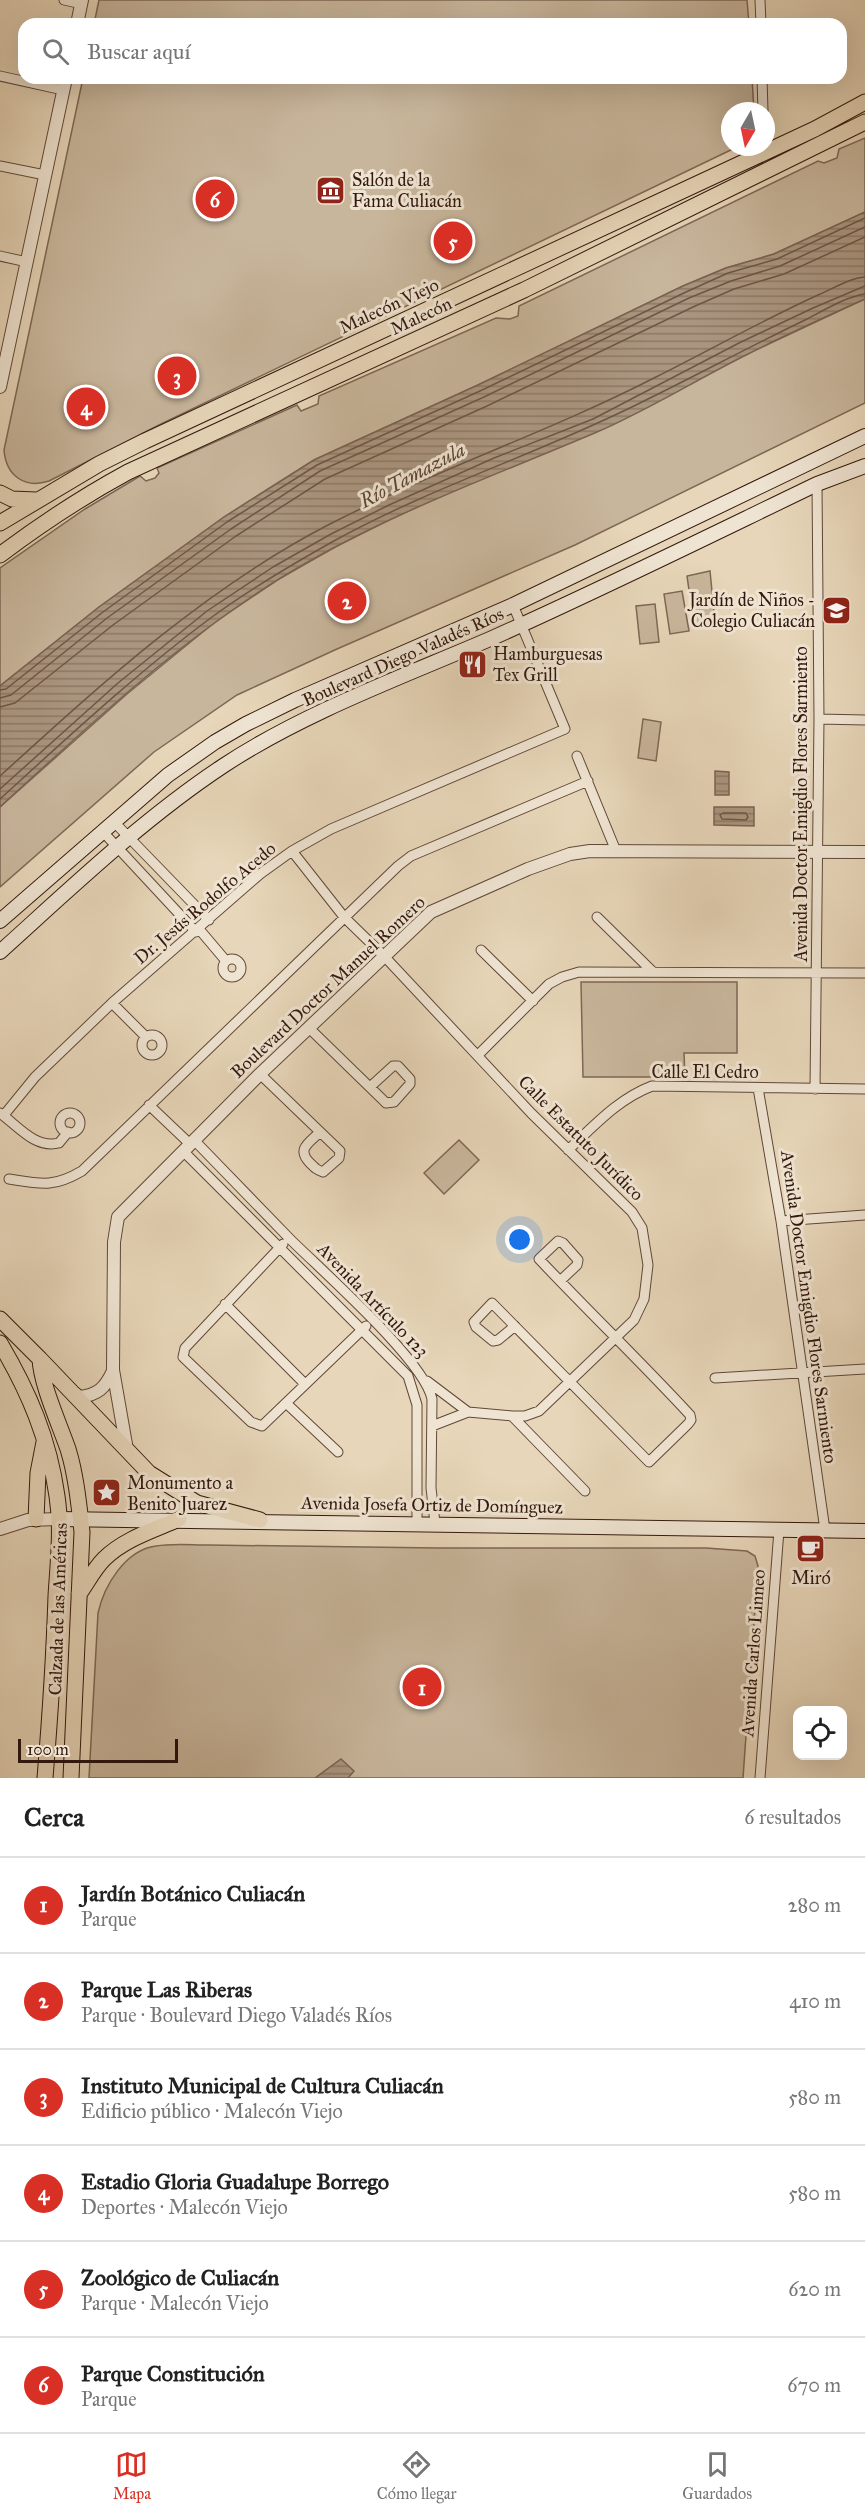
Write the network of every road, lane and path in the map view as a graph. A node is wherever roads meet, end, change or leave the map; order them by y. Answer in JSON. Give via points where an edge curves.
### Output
{"nodes":[{"id":1,"x":64,"y":0,"type":"edge"},
{"id":2,"x":760,"y":0,"type":"edge"},
{"id":3,"x":82,"y":2,"type":"edge"},
{"id":4,"x":78,"y":18,"type":"edge"},
{"id":5,"x":761,"y":18,"type":"edge"},
{"id":6,"x":0,"y":76,"type":"edge"},
{"id":7,"x":18,"y":78,"type":"edge"},
{"id":8,"x":64,"y":84,"type":"edge"},
{"id":9,"x":762,"y":84,"type":"edge"},
{"id":10,"x":763,"y":102,"type":"edge"},
{"id":11,"x":865,"y":102,"type":"edge"},
{"id":12,"x":865,"y":122,"type":"edge"},
{"id":13,"x":775,"y":144,"type":"edge"},
{"id":14,"x":750,"y":156,"type":"edge"},
{"id":15,"x":764,"y":156,"type":"edge"},
{"id":16,"x":0,"y":166,"type":"edge"},
{"id":17,"x":767,"y":171,"type":"junction"},
{"id":18,"x":45,"y":175,"type":"junction"},
{"id":19,"x":0,"y":256,"type":"edge"},
{"id":20,"x":27,"y":262,"type":"junction"},
{"id":21,"x":4,"y":351,"type":"edge"},
{"id":22,"x":0,"y":387,"type":"edge"},
{"id":23,"x":865,"y":436,"type":"edge"},
{"id":24,"x":865,"y":466,"type":"edge"},
{"id":25,"x":818,"y":484,"type":"junction"},
{"id":26,"x":0,"y":492,"type":"edge"},
{"id":27,"x":36,"y":500,"type":"junction"},
{"id":28,"x":0,"y":524,"type":"edge"},
{"id":29,"x":0,"y":555,"type":"edge"},
{"id":30,"x":513,"y":605,"type":"junction"},
{"id":31,"x":522,"y":624,"type":"junction"},
{"id":32,"x":819,"y":719,"type":"junction"},
{"id":33,"x":865,"y":720,"type":"edge"},
{"id":34,"x":576,"y":756,"type":"dead end"},
{"id":35,"x":588,"y":781,"type":"junction"},
{"id":36,"x":115,"y":823,"type":"junction"},
{"id":37,"x":104,"y":833,"type":"junction"},
{"id":38,"x":130,"y":837,"type":"junction"},
{"id":39,"x":118,"y":848,"type":"junction"},
{"id":40,"x":292,"y":851,"type":"junction"},
{"id":41,"x":616,"y":851,"type":"junction"},
{"id":42,"x":818,"y":851,"type":"junction"},
{"id":43,"x":865,"y":852,"type":"edge"},
{"id":44,"x":344,"y":917,"type":"junction"},
{"id":45,"x":597,"y":917,"type":"dead end"},
{"id":46,"x":209,"y":920,"type":"junction"},
{"id":47,"x":0,"y":921,"type":"edge"},
{"id":48,"x":197,"y":930,"type":"junction"},
{"id":49,"x":481,"y":951,"type":"dead end"},
{"id":50,"x":0,"y":952,"type":"edge"},
{"id":51,"x":384,"y":956,"type":"junction"},
{"id":52,"x":226,"y":961,"type":"dead end"},
{"id":53,"x":653,"y":972,"type":"junction"},
{"id":54,"x":817,"y":973,"type":"junction"},
{"id":55,"x":865,"y":973,"type":"edge"},
{"id":56,"x":532,"y":1001,"type":"junction"},
{"id":57,"x":112,"y":1003,"type":"junction"},
{"id":58,"x":309,"y":1028,"type":"junction"},
{"id":59,"x":146,"y":1037,"type":"dead end"},
{"id":60,"x":478,"y":1055,"type":"junction"},
{"id":61,"x":260,"y":1074,"type":"junction"},
{"id":62,"x":370,"y":1087,"type":"junction"},
{"id":63,"x":758,"y":1088,"type":"junction"},
{"id":64,"x":815,"y":1089,"type":"junction"},
{"id":65,"x":865,"y":1089,"type":"edge"},
{"id":66,"x":149,"y":1105,"type":"junction"},
{"id":67,"x":2,"y":1114,"type":"edge"},
{"id":68,"x":68,"y":1132,"type":"dead end"},
{"id":69,"x":320,"y":1132,"type":"junction"},
{"id":70,"x":189,"y":1145,"type":"junction"},
{"id":71,"x":568,"y":1150,"type":"junction"},
{"id":72,"x":9,"y":1179,"type":"dead end"},
{"id":73,"x":865,"y":1215,"type":"edge"},
{"id":74,"x":781,"y":1221,"type":"junction"},
{"id":75,"x":289,"y":1238,"type":"junction"},
{"id":76,"x":279,"y":1248,"type":"junction"},
{"id":77,"x":560,"y":1281,"type":"junction"},
{"id":78,"x":225,"y":1304,"type":"junction"},
{"id":79,"x":0,"y":1319,"type":"edge"},
{"id":80,"x":372,"y":1320,"type":"junction"},
{"id":81,"x":515,"y":1326,"type":"dead end"},
{"id":82,"x":361,"y":1330,"type":"junction"},
{"id":83,"x":615,"y":1339,"type":"junction"},
{"id":84,"x":0,"y":1343,"type":"edge"},
{"id":85,"x":40,"y":1359,"type":"junction"},
{"id":86,"x":865,"y":1369,"type":"edge"},
{"id":87,"x":113,"y":1370,"type":"junction"},
{"id":88,"x":802,"y":1371,"type":"junction"},
{"id":89,"x":715,"y":1378,"type":"dead end"},
{"id":90,"x":425,"y":1380,"type":"junction"},
{"id":91,"x":570,"y":1383,"type":"junction"},
{"id":92,"x":305,"y":1384,"type":"junction"},
{"id":93,"x":76,"y":1394,"type":"junction"},
{"id":94,"x":286,"y":1403,"type":"junction"},
{"id":95,"x":468,"y":1412,"type":"junction"},
{"id":96,"x":512,"y":1416,"type":"junction"},
{"id":97,"x":432,"y":1426,"type":"junction"},
{"id":98,"x":44,"y":1439,"type":"junction"},
{"id":99,"x":128,"y":1452,"type":"junction"},
{"id":100,"x":338,"y":1452,"type":"dead end"},
{"id":101,"x":585,"y":1491,"type":"dead end"},
{"id":102,"x":81,"y":1518,"type":"junction"},
{"id":103,"x":36,"y":1519,"type":"junction"},
{"id":104,"x":59,"y":1519,"type":"junction"},
{"id":105,"x":179,"y":1520,"type":"junction"},
{"id":106,"x":260,"y":1520,"type":"junction"},
{"id":107,"x":417,"y":1523,"type":"junction"},
{"id":108,"x":435,"y":1523,"type":"junction"},
{"id":109,"x":0,"y":1529,"type":"edge"},
{"id":110,"x":779,"y":1530,"type":"junction"},
{"id":111,"x":825,"y":1530,"type":"junction"},
{"id":112,"x":865,"y":1531,"type":"edge"},
{"id":113,"x":79,"y":1594,"type":"junction"},
{"id":114,"x":45,"y":1778,"type":"edge"},
{"id":115,"x":71,"y":1778,"type":"edge"},
{"id":116,"x":760,"y":1778,"type":"edge"}],
"edges":[{"from":1,"to":3,"type":"street"},
{"from":2,"to":5,"type":"street"},
{"from":3,"to":4,"type":"street"},
{"from":6,"to":7,"type":"street"},
{"from":8,"to":18,"type":"street"},
{"from":9,"to":10,"type":"street"},
{"from":11,"to":13,"type":"main road","name":"Malecón Viejo"},
{"from":12,"to":17,"type":"main road","name":"Malecón"},
{"from":14,"to":27,"type":"main road","name":"Malecón Viejo","via":[[145,441]]},
{"from":15,"to":17,"type":"street"},
{"from":16,"to":18,"type":"street"},
{"from":17,"to":29,"type":"main road","name":"Malecón","via":[[513,294],[128,472],[54,515]]},
{"from":18,"to":20,"type":"street"},
{"from":19,"to":20,"type":"street"},
{"from":20,"to":21,"type":"street"},
{"from":21,"to":22,"type":"street"},
{"from":23,"to":30,"type":"main road","name":"Boulevard Diego Valadés Ríos"},
{"from":24,"to":25,"type":"main road","name":"Boulevard Diego Valadés Ríos"},
{"from":25,"to":31,"type":"main road","name":"Boulevard Diego Valadés Ríos"},
{"from":25,"to":32,"type":"street","name":"Avenida Doctor Emigdio Flores Sarmiento"},
{"from":26,"to":27,"type":"main road","via":[[12,499]]},
{"from":27,"to":28,"type":"main road","name":"Malecón Viejo"},
{"from":30,"to":31,"type":"street"},
{"from":30,"to":36,"type":"main road","name":"Boulevard Diego Valadés Ríos","via":[[246,724],[168,776]]},
{"from":31,"to":38,"type":"main road","name":"Boulevard Diego Valadés Ríos","via":[[260,743],[198,784]]},
{"from":31,"to":40,"type":"street","name":"Dr. Jesús Rodolfo Acedo","via":[[565,729],[331,829]]},
{"from":32,"to":33,"type":"street"},
{"from":32,"to":42,"type":"street","name":"Avenida Doctor Emigdio Flores Sarmiento"},
{"from":34,"to":35,"type":"street"},
{"from":35,"to":41,"type":"street"},
{"from":35,"to":44,"type":"street","via":[[411,856]]},
{"from":36,"to":37,"type":"main road","name":"Boulevard Diego Valadés Ríos"},
{"from":36,"to":38,"type":"street"},
{"from":37,"to":39,"type":"street"},
{"from":37,"to":47,"type":"main road","name":"Boulevard Diego Valadés Ríos"},
{"from":38,"to":39,"type":"main road","name":"Boulevard Diego Valadés Ríos"},
{"from":38,"to":46,"type":"street"},
{"from":39,"to":48,"type":"street"},
{"from":39,"to":50,"type":"main road","name":"Boulevard Diego Valadés Ríos"},
{"from":40,"to":44,"type":"street","name":"Calle Estatuto Jurídico"},
{"from":40,"to":46,"type":"street","name":"Dr. Jesús Rodolfo Acedo"},
{"from":41,"to":42,"type":"street","name":"Boulevard Doctor Manuel Romero"},
{"from":41,"to":51,"type":"street","name":"Boulevard Doctor Manuel Romero","via":[[570,854],[449,902],[431,912]]},
{"from":42,"to":43,"type":"street","name":"Boulevard Doctor Manuel Romero"},
{"from":42,"to":54,"type":"street","name":"Avenida Doctor Emigdio Flores Sarmiento"},
{"from":44,"to":51,"type":"street","name":"Calle Estatuto Jurídico"},
{"from":44,"to":66,"type":"street"},
{"from":45,"to":53,"type":"street"},
{"from":46,"to":48,"type":"street","name":"Dr. Jesús Rodolfo Acedo"},
{"from":48,"to":52,"type":"street"},
{"from":48,"to":57,"type":"street","name":"Dr. Jesús Rodolfo Acedo"},
{"from":49,"to":56,"type":"street"},
{"from":51,"to":58,"type":"street","name":"Boulevard Doctor Manuel Romero"},
{"from":51,"to":60,"type":"street","name":"Calle Estatuto Jurídico"},
{"from":53,"to":54,"type":"street"},
{"from":53,"to":56,"type":"street","via":[[571,974],[549,984]]},
{"from":54,"to":55,"type":"street"},
{"from":54,"to":64,"type":"street","name":"Avenida Doctor Emigdio Flores Sarmiento"},
{"from":56,"to":60,"type":"street"},
{"from":57,"to":59,"type":"street"},
{"from":57,"to":67,"type":"street","name":"Dr. Jesús Rodolfo Acedo"},
{"from":58,"to":61,"type":"street","name":"Boulevard Doctor Manuel Romero"},
{"from":58,"to":62,"type":"street"},
{"from":60,"to":71,"type":"street","name":"Calle Estatuto Jurídico"},
{"from":61,"to":69,"type":"street"},
{"from":61,"to":70,"type":"street","name":"Boulevard Doctor Manuel Romero"},
{"from":62,"to":62,"type":"street","via":[[390,1104],[410,1084],[398,1066],[391,1067]]},
{"from":63,"to":64,"type":"street","name":"Calle El Cedro"},
{"from":63,"to":71,"type":"street","name":"Calle El Cedro","via":[[652,1086],[620,1102]]},
{"from":63,"to":74,"type":"street","name":"Avenida Doctor Emigdio Flores Sarmiento"},
{"from":64,"to":65,"type":"street","name":"Calle El Cedro"},
{"from":66,"to":70,"type":"street"},
{"from":66,"to":72,"type":"street","via":[[71,1178],[49,1185]]},
{"from":67,"to":68,"type":"street","via":[[29,1137],[44,1144],[59,1143]]},
{"from":69,"to":69,"type":"street","via":[[303,1152],[316,1170],[323,1172],[339,1158],[340,1151]]},
{"from":70,"to":75,"type":"street","name":"Avenida Artículo 123"},
{"from":70,"to":76,"type":"street","name":"Avenida Artículo 123"},
{"from":70,"to":87,"type":"street","name":"Boulevard Doctor Manuel Romero","via":[[118,1217]]},
{"from":71,"to":83,"type":"street","name":"Calle Estatuto Jurídico","via":[[632,1212],[642,1228],[648,1265],[645,1299],[634,1320]]},
{"from":73,"to":74,"type":"street"},
{"from":74,"to":88,"type":"street","name":"Avenida Doctor Emigdio Flores Sarmiento"},
{"from":75,"to":76,"type":"street"},
{"from":75,"to":80,"type":"street","name":"Avenida Artículo 123"},
{"from":76,"to":78,"type":"street"},
{"from":76,"to":82,"type":"street","name":"Avenida Artículo 123"},
{"from":77,"to":77,"type":"street","via":[[577,1265],[577,1257],[558,1241],[539,1259]]},
{"from":77,"to":83,"type":"street"},
{"from":78,"to":92,"type":"street"},
{"from":78,"to":94,"type":"street","via":[[185,1348],[183,1357],[256,1425],[268,1423]]},
{"from":79,"to":85,"type":"main road"},
{"from":80,"to":82,"type":"street"},
{"from":80,"to":90,"type":"street","name":"Avenida Artículo 123"},
{"from":81,"to":91,"type":"street"},
{"from":82,"to":92,"type":"street"},
{"from":82,"to":107,"type":"street","name":"Avenida Artículo 123","via":[[408,1376],[416,1395]]},
{"from":83,"to":91,"type":"street","name":"Calle Estatuto Jurídico"},
{"from":83,"to":91,"type":"street","via":[[691,1417],[688,1424],[649,1462]]},
{"from":84,"to":98,"type":"main road","name":"Calzada de las Américas","via":[[27,1390]]},
{"from":85,"to":93,"type":"main road"},
{"from":85,"to":102,"type":"main road","name":"Calzada de las Américas","via":[[40,1375],[69,1453]]},
{"from":86,"to":88,"type":"street"},
{"from":87,"to":93,"type":"street","via":[[101,1390],[92,1395]]},
{"from":87,"to":99,"type":"street","name":"Boulevard Doctor Manuel Romero"},
{"from":88,"to":89,"type":"street"},
{"from":88,"to":111,"type":"street","name":"Avenida Doctor Emigdio Flores Sarmiento"},
{"from":90,"to":95,"type":"street"},
{"from":90,"to":97,"type":"street","name":"Avenida Artículo 123","via":[[432,1399]]},
{"from":91,"to":96,"type":"street","name":"Calle Estatuto Jurídico","via":[[539,1411]]},
{"from":92,"to":94,"type":"street"},
{"from":93,"to":99,"type":"main road"},
{"from":94,"to":100,"type":"street"},
{"from":95,"to":96,"type":"street","name":"Calle Estatuto Jurídico"},
{"from":95,"to":97,"type":"street"},
{"from":96,"to":101,"type":"street"},
{"from":97,"to":108,"type":"street","name":"Avenida Artículo 123"},
{"from":98,"to":103,"type":"main road"},
{"from":98,"to":104,"type":"main road","name":"Calzada de las Américas"},
{"from":99,"to":106,"type":"main road","via":[[149,1473],[183,1496]]},
{"from":102,"to":104,"type":"main road","name":"Avenida Josefa Ortiz de Domínguez"},
{"from":102,"to":105,"type":"main road","name":"Avenida Josefa Ortiz de Domínguez"},
{"from":102,"to":113,"type":"main road","name":"Calzada de las Américas"},
{"from":103,"to":104,"type":"street","name":"Avenida Josefa Ortiz de Domínguez"},
{"from":103,"to":109,"type":"street","name":"Avenida Josefa Ortiz de Domínguez"},
{"from":104,"to":114,"type":"main road","name":"Calzada de las Américas"},
{"from":105,"to":106,"type":"main road","name":"Avenida Josefa Ortiz de Domínguez"},
{"from":105,"to":113,"type":"main road","via":[[112,1552]]},
{"from":106,"to":107,"type":"main road","name":"Avenida Josefa Ortiz de Domínguez"},
{"from":107,"to":108,"type":"main road","name":"Avenida Josefa Ortiz de Domínguez"},
{"from":108,"to":110,"type":"main road","name":"Avenida Josefa Ortiz de Domínguez"},
{"from":110,"to":111,"type":"main road","name":"Avenida Josefa Ortiz de Domínguez"},
{"from":110,"to":116,"type":"street","name":"Avenida Carlos Linneo"},
{"from":111,"to":112,"type":"main road","name":"Avenida Josefa Ortiz de Domínguez"},
{"from":113,"to":115,"type":"main road","name":"Calzada de las Américas"}]}
